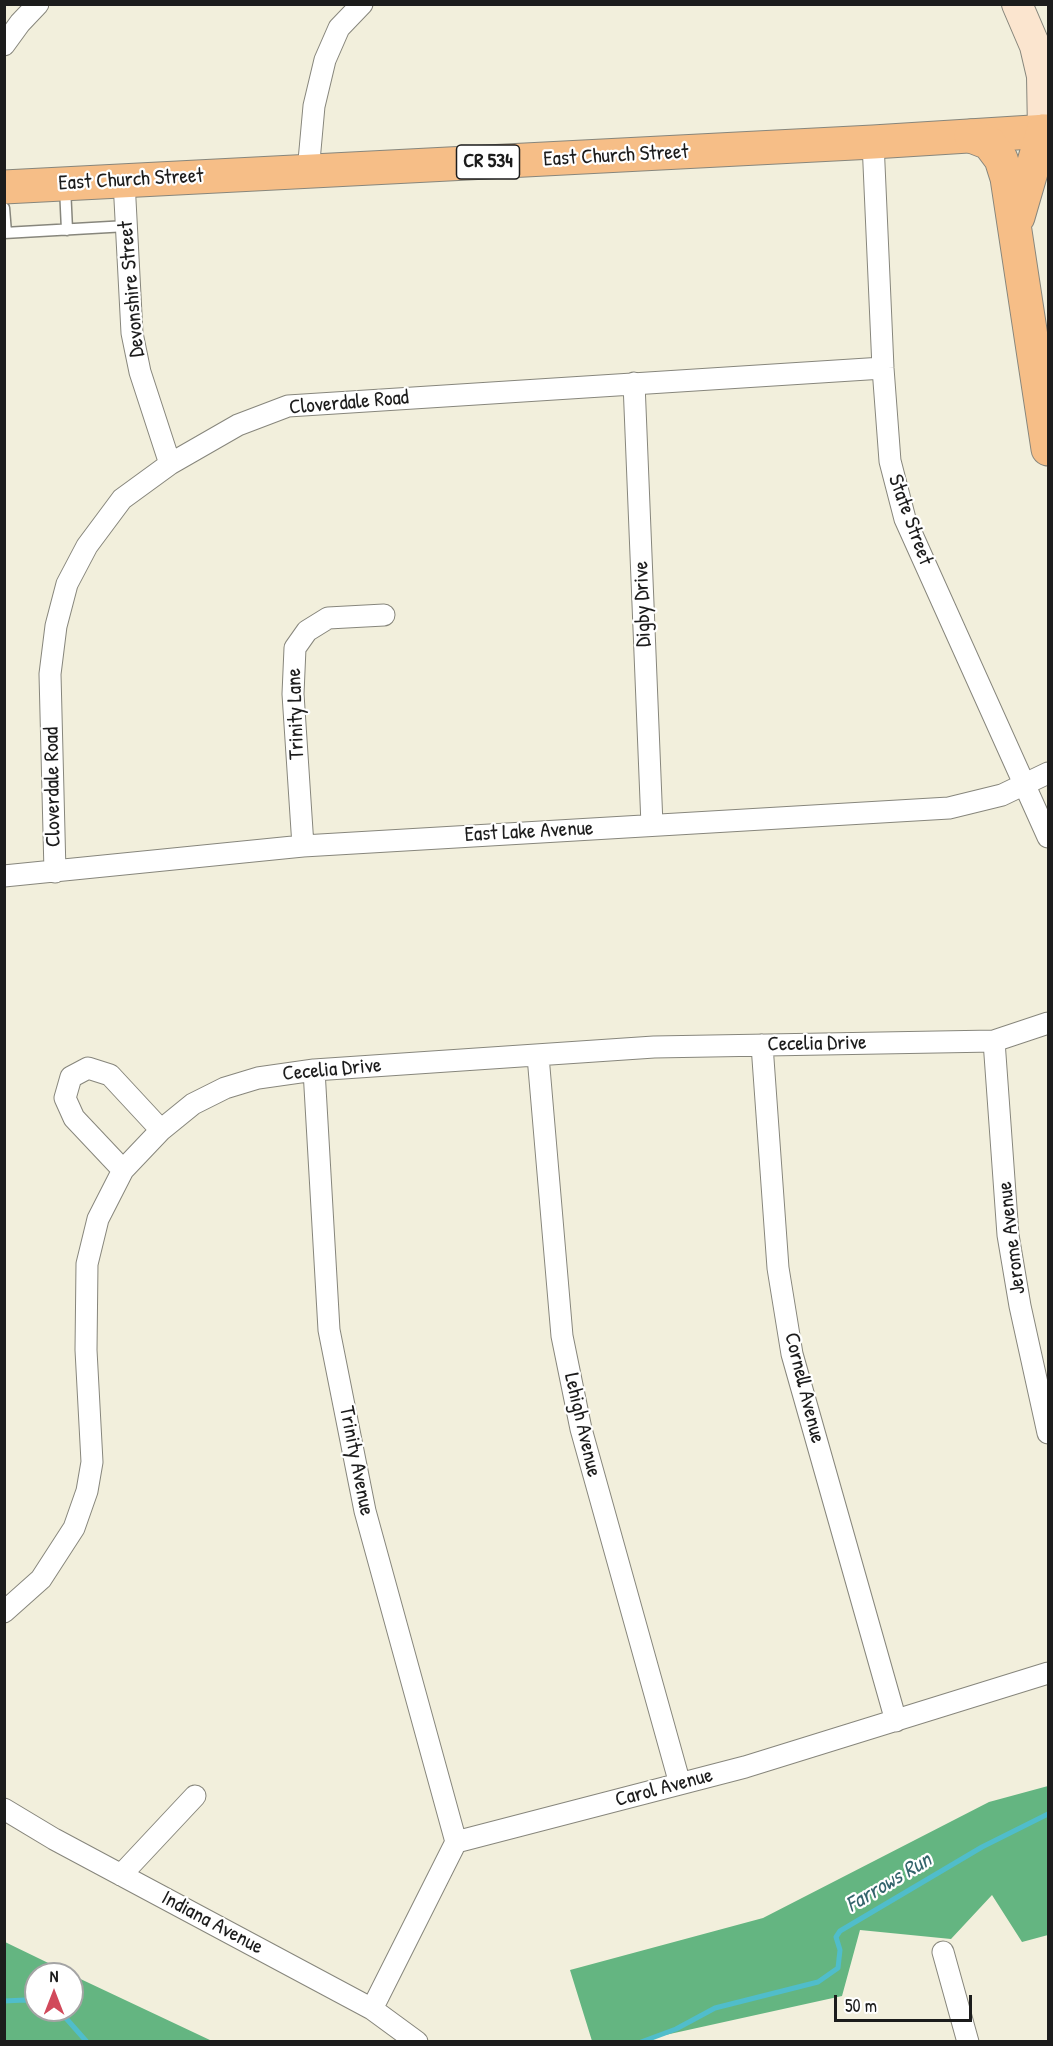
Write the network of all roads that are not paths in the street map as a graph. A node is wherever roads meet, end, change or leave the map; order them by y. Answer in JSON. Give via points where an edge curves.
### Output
{"nodes":[{"id":1,"x":38,"y":4,"type":"edge"},
{"id":2,"x":362,"y":4,"type":"edge"},
{"id":3,"x":1017,"y":4,"type":"edge"},
{"id":4,"x":4,"y":45,"type":"edge"},
{"id":5,"x":1046,"y":131,"type":"edge"},
{"id":6,"x":971,"y":136,"type":"junction"},
{"id":7,"x":873,"y":142,"type":"junction"},
{"id":8,"x":308,"y":172,"type":"junction"},
{"id":9,"x":1038,"y":174,"type":"edge"},
{"id":10,"x":124,"y":181,"type":"junction"},
{"id":11,"x":65,"y":184,"type":"junction"},
{"id":12,"x":4,"y":187,"type":"edge"},
{"id":13,"x":4,"y":208,"type":"edge"},
{"id":14,"x":1016,"y":225,"type":"junction"},
{"id":15,"x":127,"y":226,"type":"junction"},
{"id":16,"x":68,"y":230,"type":"junction"},
{"id":17,"x":5,"y":233,"type":"edge"},
{"id":18,"x":882,"y":368,"type":"junction"},
{"id":19,"x":634,"y":383,"type":"junction"},
{"id":20,"x":1048,"y":449,"type":"edge"},
{"id":21,"x":170,"y":464,"type":"junction"},
{"id":22,"x":384,"y":615,"type":"dead end"},
{"id":23,"x":1048,"y":773,"type":"edge"},
{"id":24,"x":1024,"y":784,"type":"junction"},
{"id":25,"x":652,"y":825,"type":"junction"},
{"id":26,"x":1048,"y":837,"type":"edge"},
{"id":27,"x":303,"y":846,"type":"junction"},
{"id":28,"x":55,"y":872,"type":"junction"},
{"id":29,"x":4,"y":876,"type":"edge"},
{"id":30,"x":1048,"y":1023,"type":"edge"},
{"id":31,"x":994,"y":1041,"type":"junction"},
{"id":32,"x":762,"y":1046,"type":"junction"},
{"id":33,"x":538,"y":1056,"type":"junction"},
{"id":34,"x":314,"y":1070,"type":"junction"},
{"id":35,"x":161,"y":1130,"type":"junction"},
{"id":36,"x":123,"y":1170,"type":"junction"},
{"id":37,"x":1048,"y":1433,"type":"edge"},
{"id":38,"x":4,"y":1612,"type":"edge"},
{"id":39,"x":1048,"y":1673,"type":"edge"},
{"id":40,"x":896,"y":1720,"type":"junction"},
{"id":41,"x":680,"y":1784,"type":"junction"},
{"id":42,"x":195,"y":1797,"type":"dead end"},
{"id":43,"x":4,"y":1809,"type":"edge"},
{"id":44,"x":456,"y":1842,"type":"junction"},
{"id":45,"x":121,"y":1875,"type":"junction"},
{"id":46,"x":943,"y":1952,"type":"dead end"},
{"id":47,"x":372,"y":2009,"type":"junction"},
{"id":48,"x":417,"y":2042,"type":"edge"},
{"id":49,"x":968,"y":2042,"type":"edge"}],
"edges":[{"from":1,"to":4,"type":"street"},
{"from":2,"to":8,"type":"street","via":[[339,28],[325,60],[314,106]]},
{"from":3,"to":5,"type":"main road","via":[[1035,46],[1042,76]]},
{"from":5,"to":6,"type":"main road","name":"East Church Street","number":"CR 534"},
{"from":5,"to":9,"type":"main road"},
{"from":6,"to":7,"type":"main road","name":"East Church Street","number":"CR 534"},
{"from":6,"to":14,"type":"main road","via":[[989,143],[1001,159]]},
{"from":7,"to":8,"type":"main road","name":"East Church Street","number":"CR 534"},
{"from":7,"to":18,"type":"street","name":"State Street"},
{"from":8,"to":10,"type":"main road","name":"East Church Street","number":"CR 534"},
{"from":9,"to":14,"type":"main road"},
{"from":10,"to":11,"type":"main road","name":"East Church Street","number":"CR 534"},
{"from":10,"to":15,"type":"street","name":"Devonshire Street"},
{"from":11,"to":12,"type":"main road","name":"East Church Street","number":"CR 534"},
{"from":11,"to":16,"type":"lane"},
{"from":13,"to":17,"type":"lane"},
{"from":14,"to":20,"type":"main road"},
{"from":15,"to":16,"type":"lane"},
{"from":15,"to":21,"type":"street","name":"Devonshire Street","via":[[132,333],[140,372]]},
{"from":16,"to":17,"type":"lane"},
{"from":18,"to":19,"type":"street","name":"Cloverdale Road"},
{"from":18,"to":24,"type":"street","name":"State Street","via":[[890,461],[905,519]]},
{"from":19,"to":21,"type":"street","name":"Cloverdale Road","via":[[288,406],[238,425]]},
{"from":19,"to":25,"type":"street","name":"Digby Drive"},
{"from":21,"to":28,"type":"street","name":"Cloverdale Road","via":[[123,499],[87,546],[68,584],[56,626],[50,674]]},
{"from":22,"to":27,"type":"street","name":"Trinity Lane","via":[[328,618],[308,631],[295,648],[293,694]]},
{"from":23,"to":24,"type":"street","name":"East Lake Avenue"},
{"from":24,"to":25,"type":"street","name":"East Lake Avenue","via":[[1002,795],[949,808]]},
{"from":24,"to":26,"type":"street","name":"State Street"},
{"from":25,"to":27,"type":"street","name":"East Lake Avenue"},
{"from":27,"to":28,"type":"street","name":"East Lake Avenue"},
{"from":28,"to":29,"type":"street","name":"East Lake Avenue"},
{"from":30,"to":31,"type":"street","name":"Cecelia Drive"},
{"from":31,"to":32,"type":"street","name":"Cecelia Drive"},
{"from":31,"to":37,"type":"street","name":"Jerome Avenue","via":[[1008,1235]]},
{"from":32,"to":33,"type":"street","name":"Cecelia Drive","via":[[654,1047]]},
{"from":32,"to":40,"type":"street","name":"Cornell Avenue","via":[[778,1268],[792,1354]]},
{"from":33,"to":34,"type":"street","name":"Cecelia Drive"},
{"from":33,"to":41,"type":"street","name":"Lehigh Avenue","via":[[562,1336],[581,1429]]},
{"from":34,"to":35,"type":"street","name":"Cecelia Drive","via":[[258,1078],[225,1088],[193,1104]]},
{"from":34,"to":44,"type":"street","name":"Trinity Avenue","via":[[329,1330],[365,1511]]},
{"from":35,"to":36,"type":"street","name":"Cecelia Drive"},
{"from":35,"to":36,"type":"street","via":[[110,1075],[88,1068],[70,1077],[65,1098],[74,1118]]},
{"from":36,"to":38,"type":"street","name":"Cecelia Drive","via":[[98,1220],[87,1264],[86,1350],[92,1462],[87,1491],[74,1528],[40,1579]]},
{"from":39,"to":40,"type":"street","name":"Carol Avenue"},
{"from":40,"to":41,"type":"street","name":"Carol Avenue"},
{"from":41,"to":44,"type":"street","name":"Carol Avenue"},
{"from":42,"to":45,"type":"street"},
{"from":43,"to":45,"type":"street","name":"Indiana Avenue"},
{"from":44,"to":47,"type":"street"},
{"from":45,"to":47,"type":"street","name":"Indiana Avenue"},
{"from":46,"to":49,"type":"street"},
{"from":47,"to":48,"type":"street","name":"Indiana Avenue"}]}
